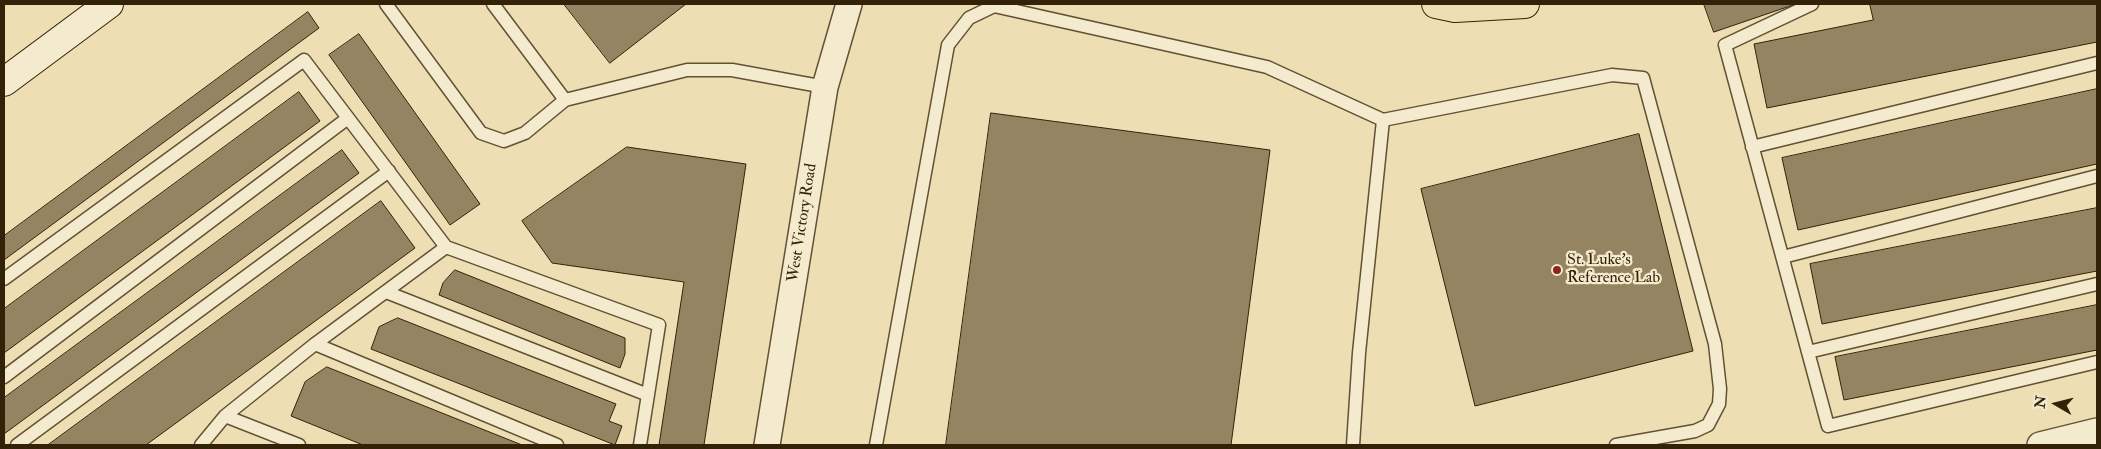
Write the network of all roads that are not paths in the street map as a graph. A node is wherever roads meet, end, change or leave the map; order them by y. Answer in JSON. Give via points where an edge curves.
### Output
{"nodes":[{"id":1,"x":109,"y":4,"type":"edge"},
{"id":2,"x":386,"y":4,"type":"edge"},
{"id":3,"x":493,"y":4,"type":"edge"},
{"id":4,"x":849,"y":4,"type":"edge"},
{"id":5,"x":1436,"y":4,"type":"edge"},
{"id":6,"x":1525,"y":4,"type":"edge"},
{"id":7,"x":1812,"y":4,"type":"edge"},
{"id":8,"x":2097,"y":63,"type":"edge"},
{"id":9,"x":4,"y":82,"type":"edge"},
{"id":10,"x":825,"y":87,"type":"junction"},
{"id":11,"x":565,"y":100,"type":"junction"},
{"id":12,"x":348,"y":118,"type":"junction"},
{"id":13,"x":1383,"y":120,"type":"junction"},
{"id":14,"x":1752,"y":147,"type":"junction"},
{"id":15,"x":388,"y":171,"type":"junction"},
{"id":16,"x":2097,"y":176,"type":"edge"},
{"id":17,"x":446,"y":247,"type":"junction"},
{"id":18,"x":1782,"y":256,"type":"junction"},
{"id":19,"x":4,"y":280,"type":"edge"},
{"id":20,"x":2097,"y":284,"type":"edge"},
{"id":21,"x":386,"y":292,"type":"junction"},
{"id":22,"x":315,"y":344,"type":"junction"},
{"id":23,"x":1808,"y":352,"type":"junction"},
{"id":24,"x":2097,"y":362,"type":"edge"},
{"id":25,"x":4,"y":376,"type":"edge"},
{"id":26,"x":648,"y":395,"type":"junction"},
{"id":27,"x":225,"y":416,"type":"junction"},
{"id":28,"x":2097,"y":431,"type":"edge"},
{"id":29,"x":16,"y":445,"type":"edge"},
{"id":30,"x":201,"y":445,"type":"edge"},
{"id":31,"x":299,"y":445,"type":"edge"},
{"id":32,"x":557,"y":445,"type":"edge"},
{"id":33,"x":640,"y":445,"type":"edge"},
{"id":34,"x":767,"y":445,"type":"edge"},
{"id":35,"x":876,"y":445,"type":"edge"},
{"id":36,"x":1353,"y":445,"type":"edge"},
{"id":37,"x":1616,"y":445,"type":"edge"},
{"id":38,"x":2040,"y":445,"type":"edge"}],
"edges":[{"from":1,"to":9,"type":"main road"},
{"from":2,"to":11,"type":"lane","via":[[481,133],[504,140],[525,133]]},
{"from":3,"to":11,"type":"lane"},
{"from":4,"to":10,"type":"street","name":"West Victory Road"},
{"from":5,"to":6,"type":"main road","via":[[1455,8]]},
{"from":7,"to":14,"type":"lane","via":[[1725,45]]},
{"from":8,"to":14,"type":"lane"},
{"from":10,"to":11,"type":"lane","via":[[732,70],[687,70]]},
{"from":10,"to":34,"type":"street","name":"West Victory Road"},
{"from":12,"to":15,"type":"lane"},
{"from":12,"to":19,"type":"lane","via":[[304,60]]},
{"from":12,"to":25,"type":"lane"},
{"from":13,"to":35,"type":"lane","via":[[1267,67],[994,6],[968,18],[948,46]]},
{"from":13,"to":36,"type":"lane"},
{"from":13,"to":37,"type":"lane","via":[[1612,75],[1643,78],[1715,344],[1720,396],[1708,425],[1702,428]]},
{"from":14,"to":18,"type":"lane"},
{"from":15,"to":17,"type":"lane"},
{"from":15,"to":29,"type":"lane"},
{"from":16,"to":18,"type":"lane"},
{"from":17,"to":21,"type":"lane"},
{"from":17,"to":26,"type":"lane","via":[[659,325]]},
{"from":18,"to":23,"type":"lane"},
{"from":20,"to":23,"type":"lane"},
{"from":21,"to":22,"type":"lane"},
{"from":21,"to":26,"type":"lane"},
{"from":22,"to":27,"type":"lane"},
{"from":22,"to":32,"type":"lane"},
{"from":23,"to":24,"type":"lane","via":[[1828,426]]},
{"from":26,"to":33,"type":"lane"},
{"from":27,"to":30,"type":"lane"},
{"from":27,"to":31,"type":"lane"},
{"from":28,"to":38,"type":"street"}]}
